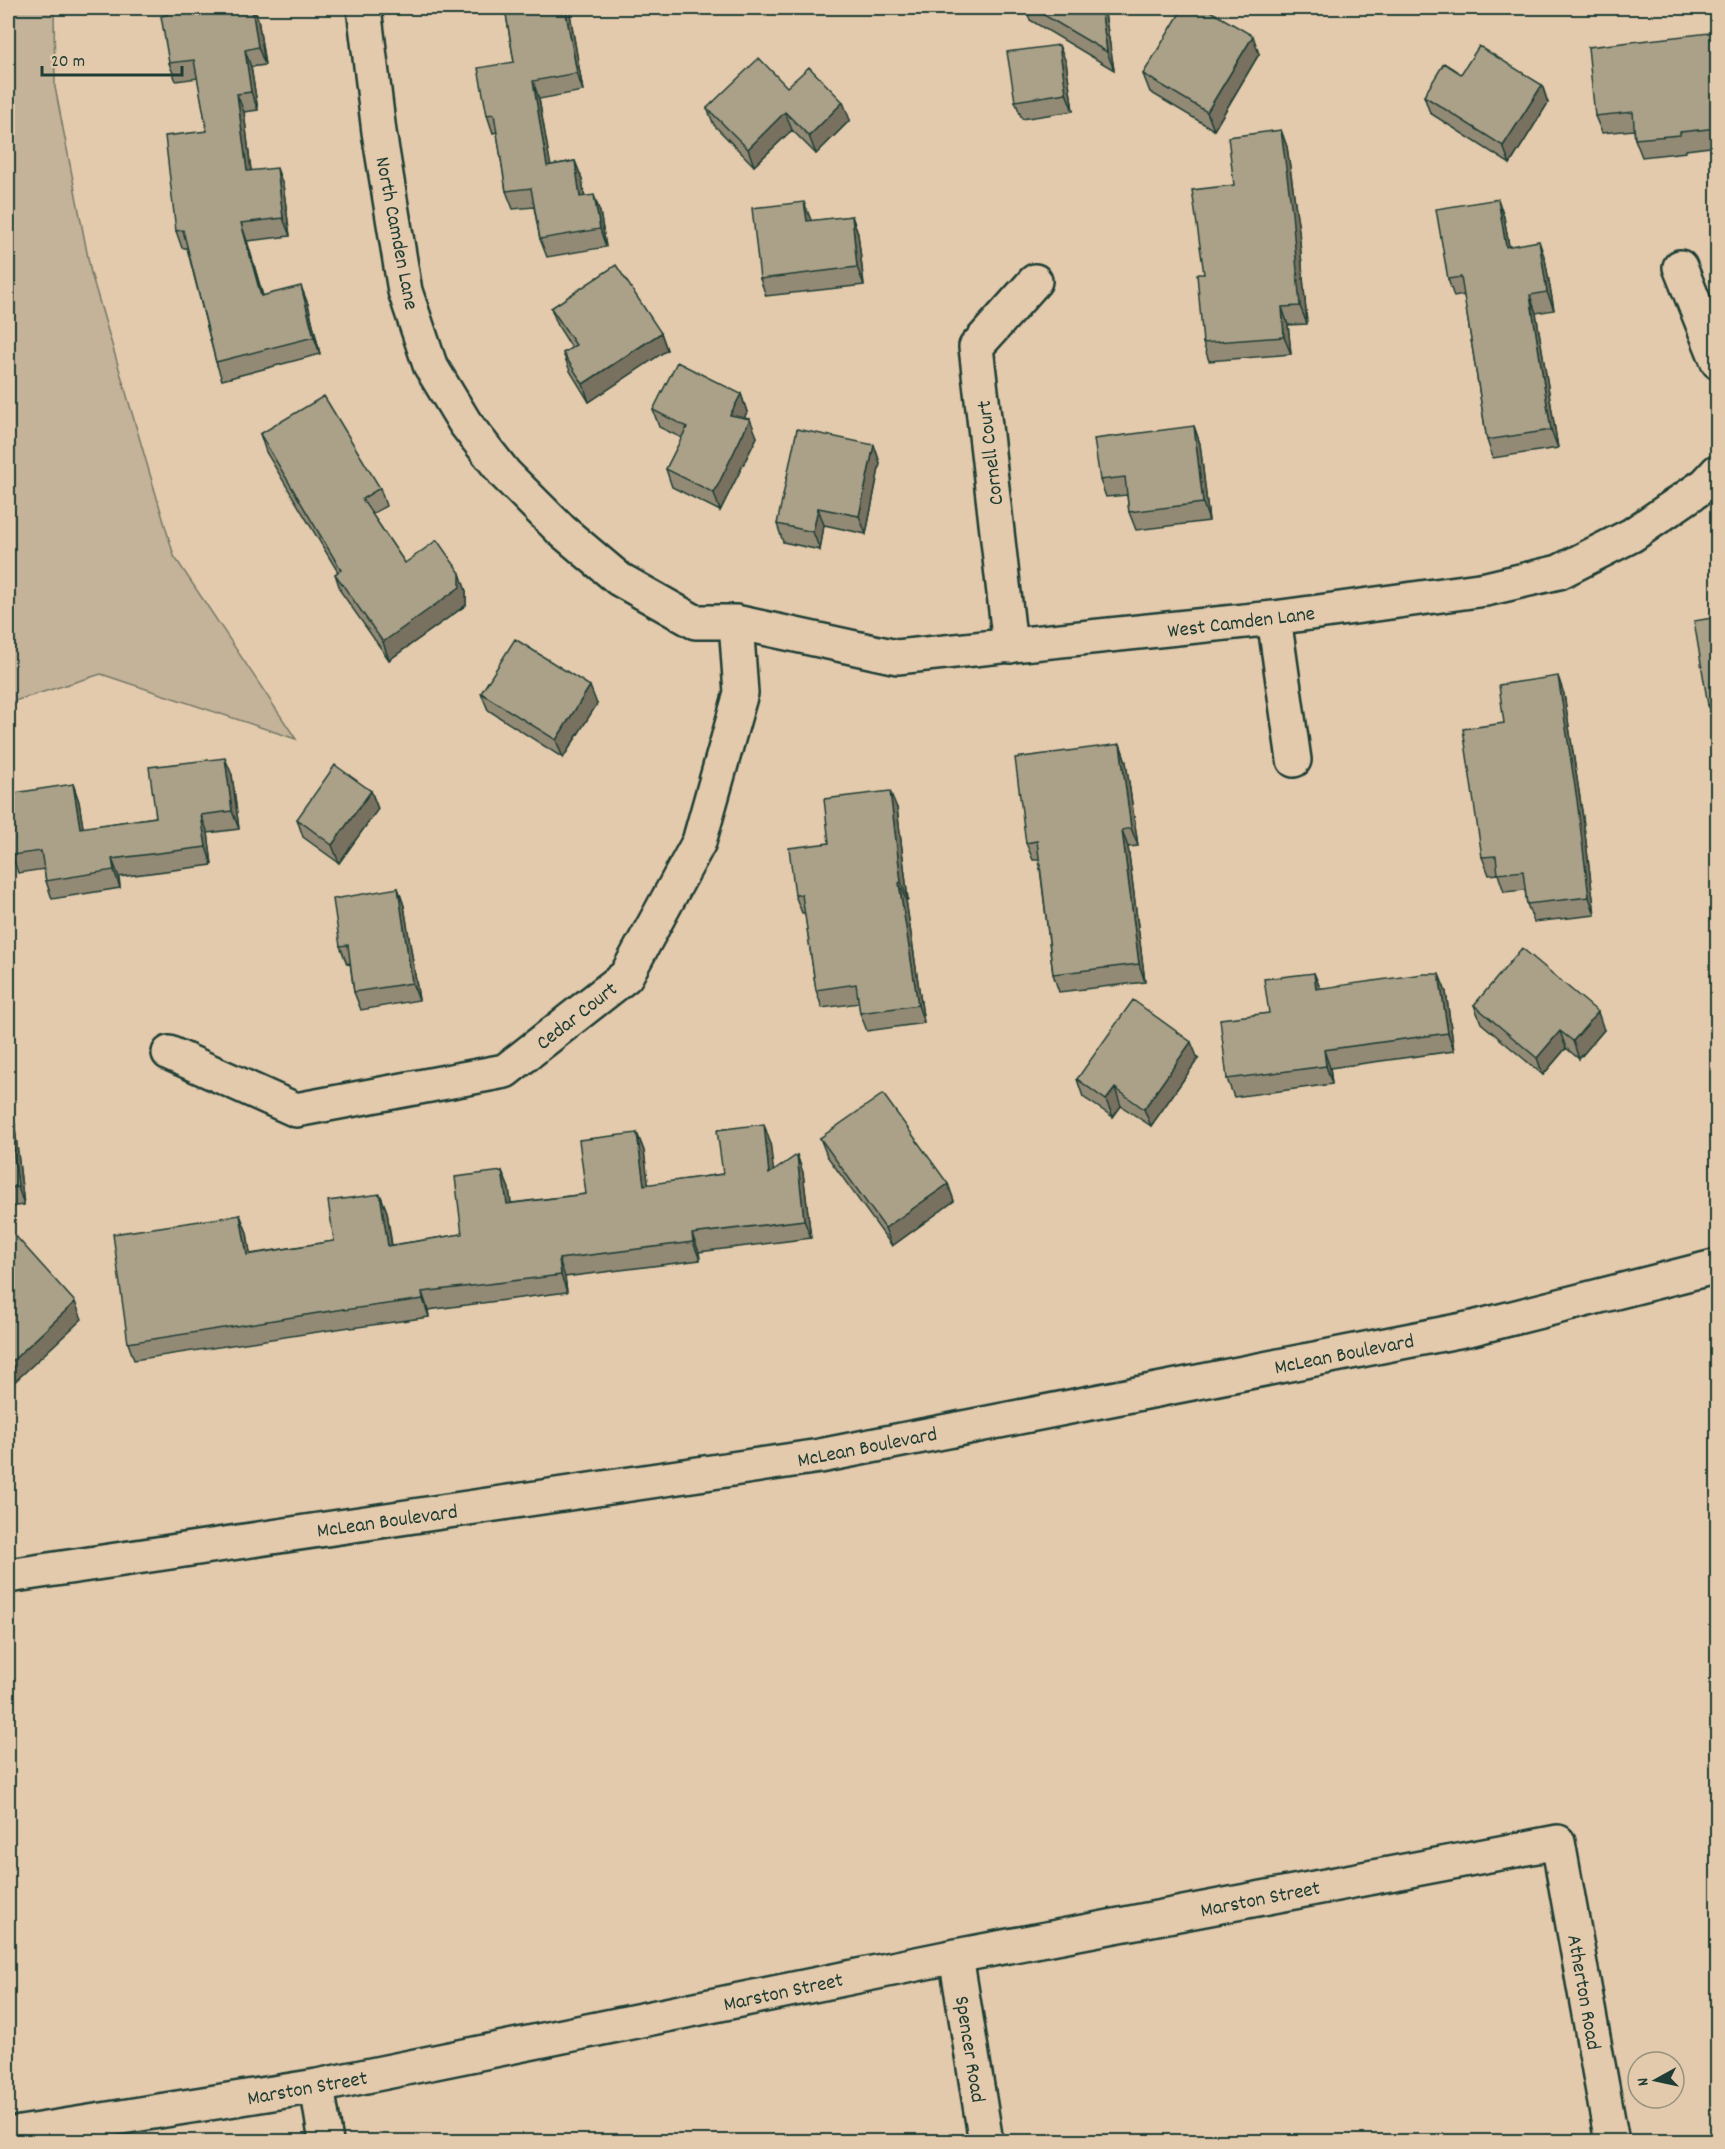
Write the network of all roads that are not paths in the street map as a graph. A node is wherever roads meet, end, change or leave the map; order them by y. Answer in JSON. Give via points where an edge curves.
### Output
{"nodes":[{"id":1,"x":364,"y":8,"type":"edge"},
{"id":2,"x":1680,"y":267,"type":"dead end"},
{"id":3,"x":1035,"y":281,"type":"dead end"},
{"id":4,"x":1718,"y":362,"type":"edge"},
{"id":5,"x":1718,"y":471,"type":"edge"},
{"id":6,"x":1274,"y":618,"type":"junction"},
{"id":7,"x":736,"y":622,"type":"junction"},
{"id":8,"x":1011,"y":646,"type":"junction"},
{"id":9,"x":1294,"y":759,"type":"dead end"},
{"id":10,"x":169,"y":1053,"type":"dead end"},
{"id":11,"x":1718,"y":1266,"type":"edge"},
{"id":12,"x":8,"y":1576,"type":"edge"},
{"id":13,"x":1558,"y":1842,"type":"joint"},
{"id":14,"x":956,"y":1956,"type":"junction"},
{"id":15,"x":317,"y":2086,"type":"junction"},
{"id":16,"x":8,"y":2135,"type":"edge"},
{"id":17,"x":326,"y":2142,"type":"edge"},
{"id":18,"x":986,"y":2142,"type":"edge"},
{"id":19,"x":1612,"y":2142,"type":"edge"}],
"edges":[{"from":1,"to":7,"type":"street","name":"North Camden Lane","via":[[405,291],[430,364],[465,423],[505,474],[561,530],[619,579],[694,622]]},
{"from":2,"to":4,"type":"street"},
{"from":3,"to":8,"type":"street","name":"Cornell Court","via":[[976,347]]},
{"from":5,"to":6,"type":"street","name":"West Camden Lane","via":[[1706,484],[1632,535],[1559,572],[1486,589]]},
{"from":6,"to":8,"type":"street","name":"West Camden Lane"},
{"from":6,"to":9,"type":"street"},
{"from":7,"to":8,"type":"street","name":"West Camden Lane","via":[[897,657]]},
{"from":7,"to":10,"type":"street","name":"Cedar Court","via":[[741,693],[699,842],[626,976],[505,1071],[296,1110]]},
{"from":11,"to":12,"type":"street","name":"McLean Boulevard","via":[[1473,1328],[820,1456]]},
{"from":13,"to":14,"type":"street","name":"Marston Street"},
{"from":13,"to":19,"type":"street","name":"Atherton Road"},
{"from":14,"to":15,"type":"street","name":"Marston Street"},
{"from":14,"to":18,"type":"street","name":"Spencer Road"},
{"from":15,"to":16,"type":"street","name":"Marston Street"},
{"from":15,"to":17,"type":"street"}]}
